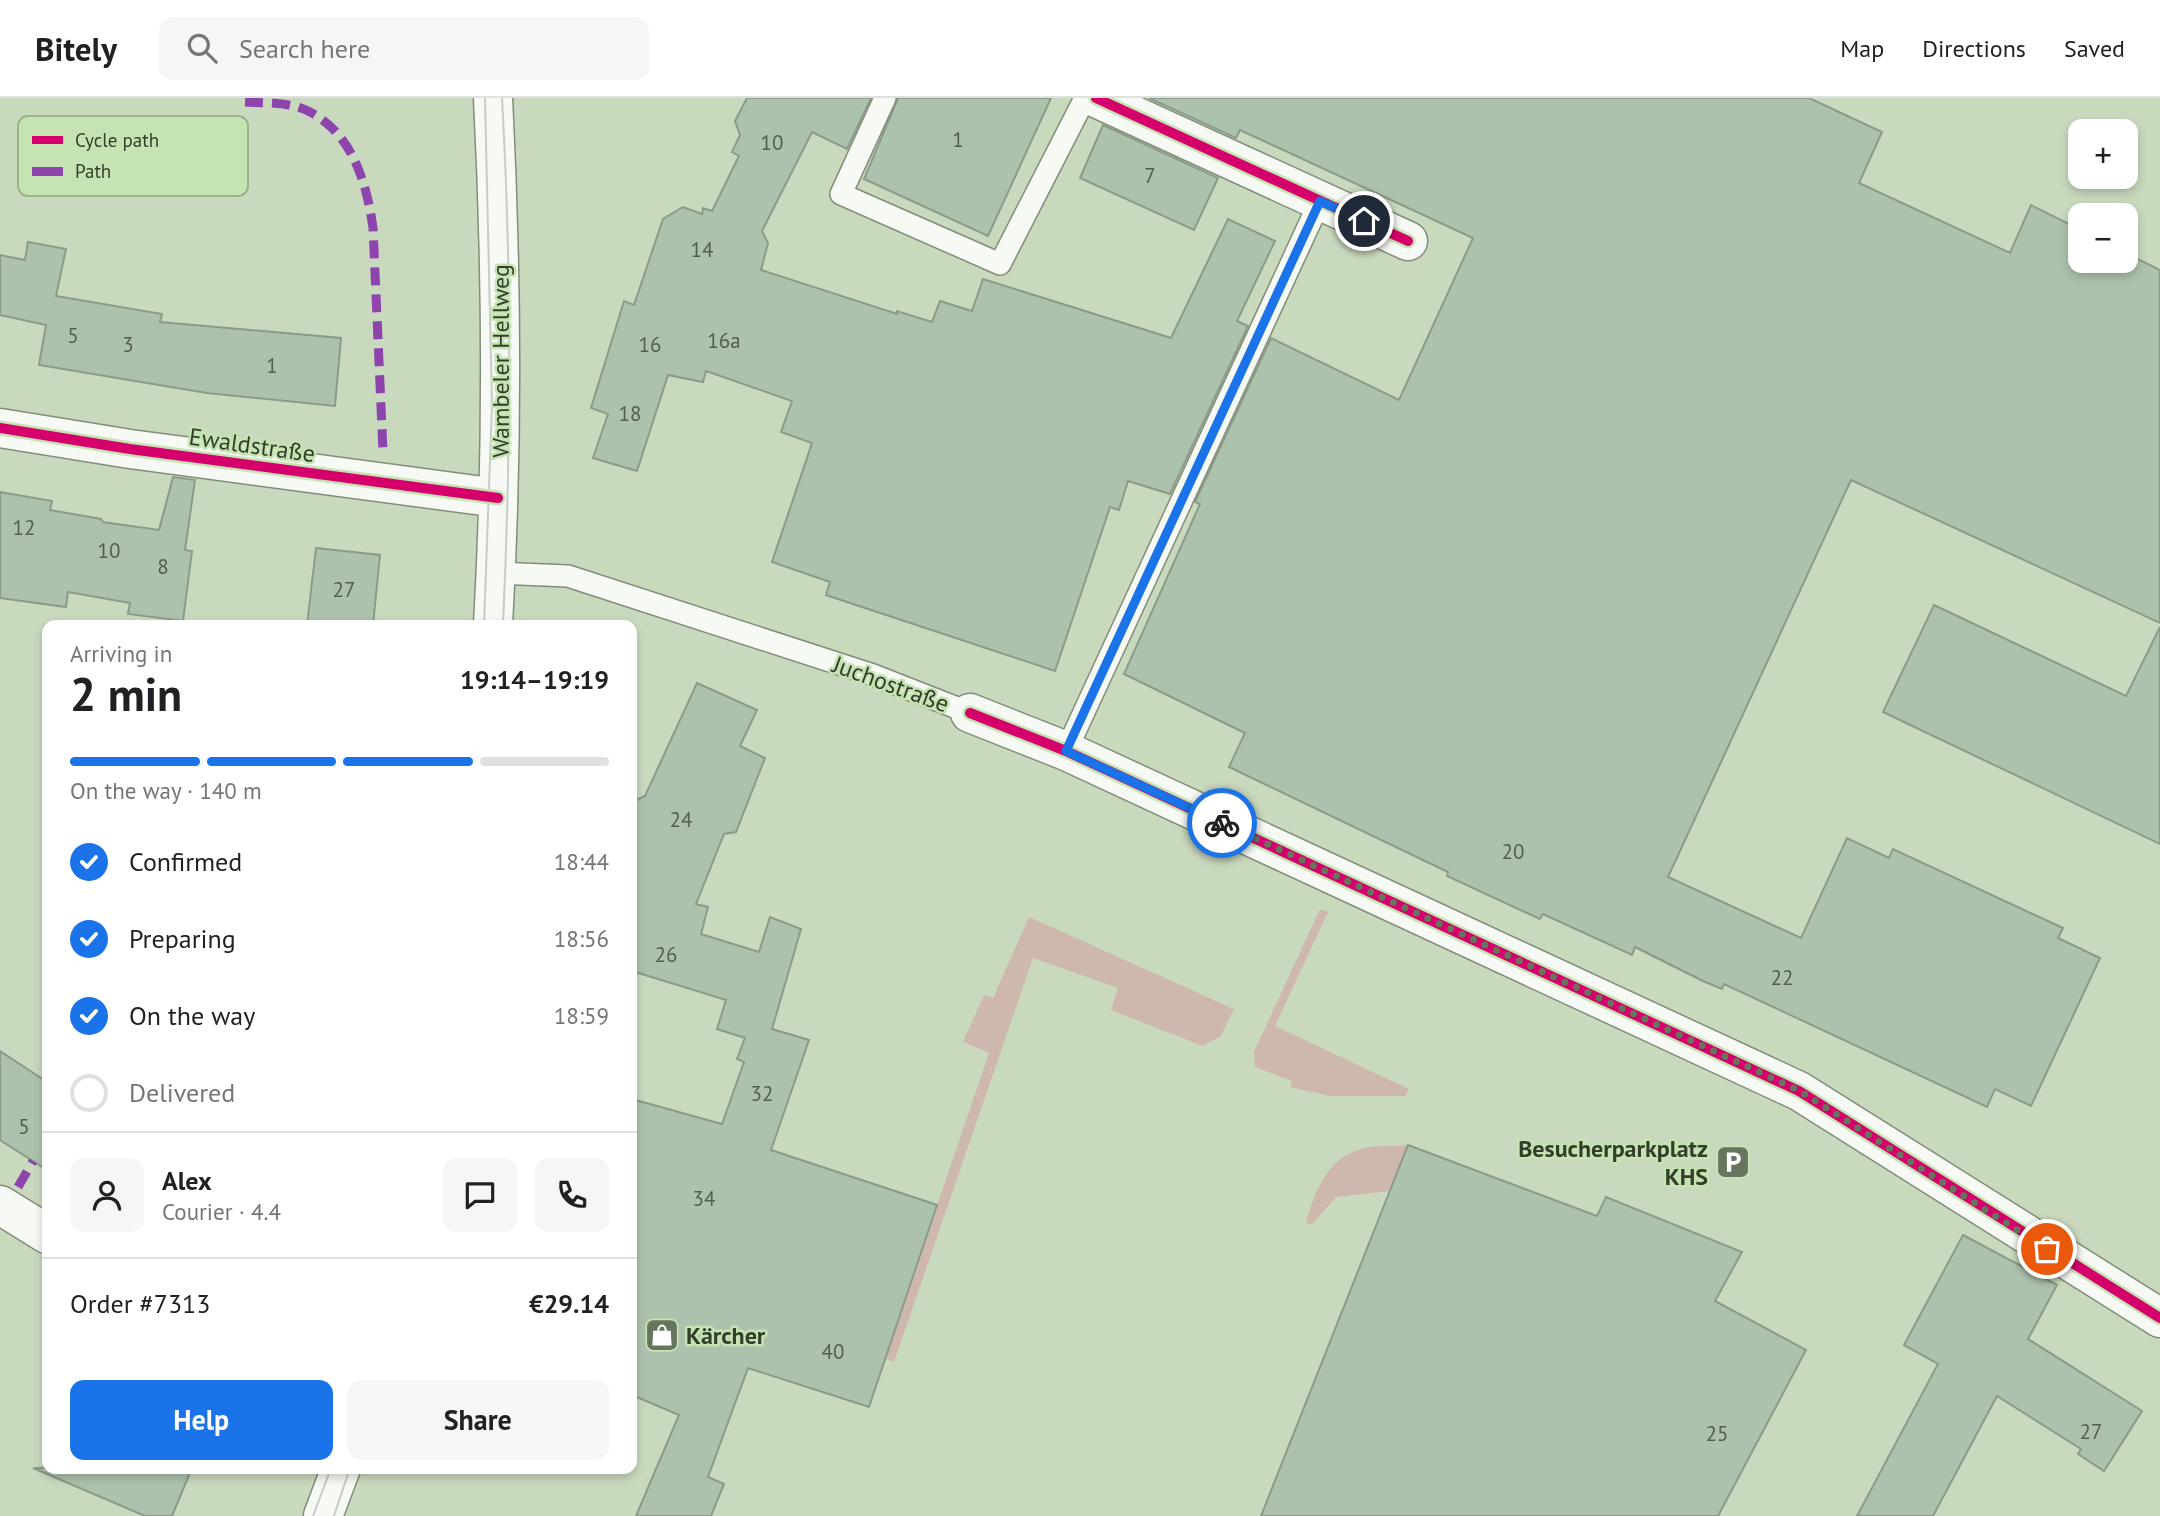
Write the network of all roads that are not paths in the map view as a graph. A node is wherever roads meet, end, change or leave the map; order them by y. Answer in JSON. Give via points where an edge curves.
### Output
{"nodes":[{"id":1,"x":493,"y":98,"type":"edge"},
{"id":2,"x":885,"y":98,"type":"edge"},
{"id":3,"x":1085,"y":98,"type":"edge"},
{"id":4,"x":1096,"y":98,"type":"edge"},
{"id":5,"x":1320,"y":201,"type":"junction"},
{"id":6,"x":1408,"y":241,"type":"dead end"},
{"id":7,"x":0,"y":428,"type":"edge"},
{"id":8,"x":498,"y":499,"type":"junction"},
{"id":9,"x":495,"y":573,"type":"junction"},
{"id":10,"x":493,"y":620,"type":"edge"},
{"id":11,"x":970,"y":713,"type":"joint"},
{"id":12,"x":1066,"y":751,"type":"junction"},
{"id":13,"x":0,"y":1205,"type":"edge"},
{"id":14,"x":42,"y":1231,"type":"edge"},
{"id":15,"x":2160,"y":1318,"type":"edge"},
{"id":16,"x":339,"y":1474,"type":"edge"},
{"id":17,"x":323,"y":1516,"type":"edge"}],
"edges":[{"from":1,"to":8,"type":"street","name":"Wambeler Hellweg","via":[[501,252]]},
{"from":2,"to":3,"type":"lane","via":[[841,194],[1000,264]]},
{"from":4,"to":5,"type":"street"},
{"from":5,"to":6,"type":"street"},
{"from":5,"to":12,"type":"lane"},
{"from":7,"to":8,"type":"street","name":"Ewaldstraße"},
{"from":8,"to":9,"type":"street","name":"Wambeler Hellweg"},
{"from":9,"to":10,"type":"street","name":"Wambeler Hellweg"},
{"from":9,"to":11,"type":"lane","name":"Juchostraße","via":[[568,576],[873,675]]},
{"from":11,"to":12,"type":"street","name":"Juchostraße"},
{"from":12,"to":15,"type":"street","name":"Juchostraße","via":[[1800,1091]]},
{"from":13,"to":14,"type":"street"},
{"from":16,"to":17,"type":"street"}]}
